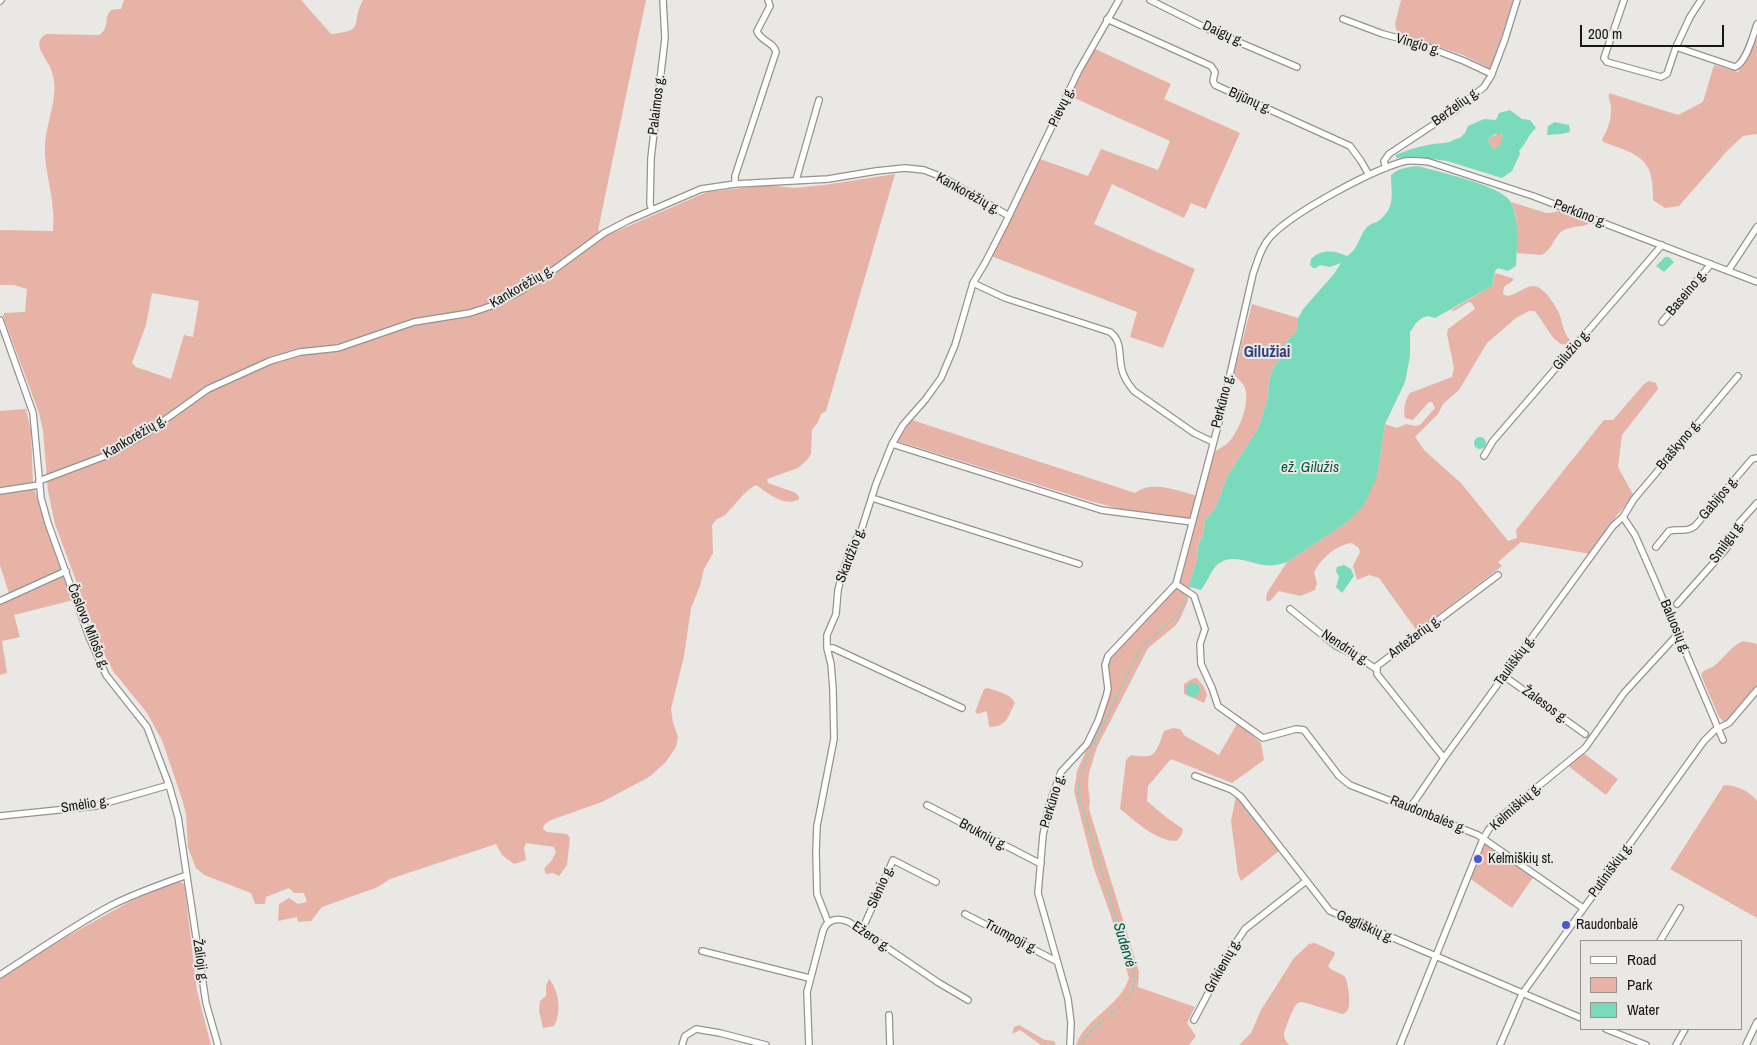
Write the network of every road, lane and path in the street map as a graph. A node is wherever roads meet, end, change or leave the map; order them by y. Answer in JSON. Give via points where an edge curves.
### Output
{"nodes":[{"id":1,"x":663,"y":0,"type":"edge"},
{"id":2,"x":768,"y":0,"type":"edge"},
{"id":3,"x":1119,"y":0,"type":"edge"},
{"id":4,"x":1150,"y":0,"type":"edge"},
{"id":5,"x":1517,"y":0,"type":"edge"},
{"id":6,"x":1624,"y":0,"type":"edge"},
{"id":7,"x":1701,"y":0,"type":"edge"},
{"id":8,"x":1107,"y":19,"type":"junction"},
{"id":9,"x":1344,"y":19,"type":"dead end"},
{"id":10,"x":1757,"y":24,"type":"edge"},
{"id":11,"x":1676,"y":47,"type":"junction"},
{"id":12,"x":1297,"y":67,"type":"dead end"},
{"id":13,"x":1492,"y":74,"type":"junction"},
{"id":14,"x":819,"y":100,"type":"dead end"},
{"id":15,"x":1386,"y":168,"type":"junction"},
{"id":16,"x":1369,"y":175,"type":"junction"},
{"id":17,"x":796,"y":180,"type":"junction"},
{"id":18,"x":735,"y":184,"type":"junction"},
{"id":19,"x":652,"y":210,"type":"junction"},
{"id":20,"x":1009,"y":216,"type":"junction"},
{"id":21,"x":1757,"y":226,"type":"edge"},
{"id":22,"x":1662,"y":245,"type":"junction"},
{"id":23,"x":1711,"y":264,"type":"junction"},
{"id":24,"x":1728,"y":270,"type":"junction"},
{"id":25,"x":1757,"y":282,"type":"edge"},
{"id":26,"x":973,"y":283,"type":"junction"},
{"id":27,"x":0,"y":320,"type":"edge"},
{"id":28,"x":1662,"y":322,"type":"dead end"},
{"id":29,"x":1738,"y":376,"type":"dead end"},
{"id":30,"x":1212,"y":442,"type":"junction"},
{"id":31,"x":892,"y":444,"type":"junction"},
{"id":32,"x":1484,"y":456,"type":"dead end"},
{"id":33,"x":1757,"y":458,"type":"edge"},
{"id":34,"x":39,"y":483,"type":"junction"},
{"id":35,"x":0,"y":490,"type":"edge"},
{"id":36,"x":872,"y":498,"type":"junction"},
{"id":37,"x":1757,"y":503,"type":"edge"},
{"id":38,"x":1623,"y":517,"type":"junction"},
{"id":39,"x":1192,"y":522,"type":"junction"},
{"id":40,"x":1656,"y":547,"type":"dead end"},
{"id":41,"x":1079,"y":564,"type":"dead end"},
{"id":42,"x":66,"y":571,"type":"junction"},
{"id":43,"x":1498,"y":575,"type":"dead end"},
{"id":44,"x":1176,"y":584,"type":"junction"},
{"id":45,"x":0,"y":600,"type":"edge"},
{"id":46,"x":1677,"y":604,"type":"dead end"},
{"id":47,"x":1290,"y":610,"type":"dead end"},
{"id":48,"x":1678,"y":634,"type":"junction"},
{"id":49,"x":827,"y":648,"type":"junction"},
{"id":50,"x":1376,"y":669,"type":"junction"},
{"id":51,"x":1504,"y":676,"type":"junction"},
{"id":52,"x":1757,"y":690,"type":"edge"},
{"id":53,"x":962,"y":708,"type":"dead end"},
{"id":54,"x":1718,"y":728,"type":"junction"},
{"id":55,"x":1585,"y":734,"type":"dead end"},
{"id":56,"x":1723,"y":740,"type":"dead end"},
{"id":57,"x":1444,"y":758,"type":"junction"},
{"id":58,"x":1195,"y":776,"type":"dead end"},
{"id":59,"x":169,"y":785,"type":"junction"},
{"id":60,"x":926,"y":805,"type":"dead end"},
{"id":61,"x":1410,"y":808,"type":"junction"},
{"id":62,"x":0,"y":816,"type":"edge"},
{"id":63,"x":1483,"y":839,"type":"junction"},
{"id":64,"x":1041,"y":864,"type":"junction"},
{"id":65,"x":187,"y":876,"type":"junction"},
{"id":66,"x":1306,"y":881,"type":"junction"},
{"id":67,"x":936,"y":882,"type":"dead end"},
{"id":68,"x":1583,"y":908,"type":"junction"},
{"id":69,"x":1680,"y":908,"type":"dead end"},
{"id":70,"x":965,"y":914,"type":"dead end"},
{"id":71,"x":828,"y":922,"type":"junction"},
{"id":72,"x":862,"y":930,"type":"junction"},
{"id":73,"x":1661,"y":940,"type":"edge"},
{"id":74,"x":702,"y":951,"type":"dead end"},
{"id":75,"x":1435,"y":957,"type":"junction"},
{"id":76,"x":1056,"y":961,"type":"junction"},
{"id":77,"x":0,"y":974,"type":"edge"},
{"id":78,"x":810,"y":978,"type":"junction"},
{"id":79,"x":1522,"y":994,"type":"junction"},
{"id":80,"x":968,"y":1000,"type":"dead end"},
{"id":81,"x":889,"y":1016,"type":"dead end"},
{"id":82,"x":1580,"y":1018,"type":"edge"},
{"id":83,"x":1194,"y":1020,"type":"dead end"},
{"id":84,"x":1757,"y":1022,"type":"edge"},
{"id":85,"x":1609,"y":1030,"type":"edge"},
{"id":86,"x":1684,"y":1030,"type":"edge"},
{"id":87,"x":218,"y":1045,"type":"edge"},
{"id":88,"x":682,"y":1045,"type":"edge"},
{"id":89,"x":766,"y":1045,"type":"edge"},
{"id":90,"x":809,"y":1045,"type":"edge"},
{"id":91,"x":890,"y":1045,"type":"edge"},
{"id":92,"x":1070,"y":1045,"type":"edge"},
{"id":93,"x":1400,"y":1045,"type":"edge"},
{"id":94,"x":1500,"y":1045,"type":"edge"},
{"id":95,"x":1646,"y":1045,"type":"edge"},
{"id":96,"x":1676,"y":1045,"type":"edge"},
{"id":97,"x":1746,"y":1045,"type":"edge"}],
"edges":[{"from":1,"to":19,"type":"street","name":"Palaimos g.","via":[[665,38],[651,158]]},
{"from":2,"to":18,"type":"street","via":[[770,6],[757,31],[758,36],[776,52]]},
{"from":3,"to":8,"type":"street","name":"Pievų g."},
{"from":4,"to":12,"type":"street","name":"Daigų g."},
{"from":5,"to":13,"type":"street","name":"Berželių g."},
{"from":6,"to":11,"type":"street","via":[[1604,58],[1607,62],[1660,77],[1667,74]]},
{"from":7,"to":11,"type":"street"},
{"from":8,"to":16,"type":"street","name":"Bijūnų g.","via":[[1212,66],[1215,85],[1350,146]]},
{"from":8,"to":20,"type":"street","name":"Pievų g."},
{"from":9,"to":13,"type":"street","name":"Vingio g.","via":[[1432,48]]},
{"from":10,"to":11,"type":"street","via":[[1743,60],[1735,68]]},
{"from":13,"to":15,"type":"street","name":"Berželių g.","via":[[1471,99],[1389,154],[1384,161]]},
{"from":14,"to":17,"type":"street"},
{"from":15,"to":16,"type":"street","name":"Perkūno g."},
{"from":15,"to":22,"type":"street","name":"Perkūno g.","via":[[1407,161],[1429,162],[1533,196]]},
{"from":16,"to":30,"type":"street","name":"Perkūno g.","via":[[1288,222],[1263,248],[1253,274]]},
{"from":17,"to":18,"type":"street","name":"Kankorėžių g."},
{"from":17,"to":20,"type":"street","name":"Kankorėžių g.","via":[[828,179],[905,168],[924,170]]},
{"from":18,"to":19,"type":"street","name":"Kankorėžių g.","via":[[701,188]]},
{"from":19,"to":34,"type":"street","name":"Kankorėžių g.","via":[[604,233],[555,269],[491,306],[470,313],[414,322],[338,348],[300,352],[270,361],[208,389],[145,434],[108,455]]},
{"from":20,"to":26,"type":"street","name":"Skardžio g."},
{"from":21,"to":24,"type":"street"},
{"from":22,"to":23,"type":"street","name":"Perkūno g."},
{"from":22,"to":32,"type":"street","name":"Gilužio g.","via":[[1493,441]]},
{"from":23,"to":24,"type":"street","name":"Perkūno g."},
{"from":23,"to":28,"type":"street","name":"Baseino g."},
{"from":24,"to":25,"type":"street","name":"Perkūno g."},
{"from":26,"to":30,"type":"street","via":[[1005,298],[1110,332],[1119,342],[1122,370],[1134,391],[1194,434]]},
{"from":26,"to":31,"type":"street","name":"Skardžio g.","via":[[941,378]]},
{"from":27,"to":34,"type":"street","name":"Česlovo Milošo g.","via":[[33,412]]},
{"from":29,"to":38,"type":"street","name":"Braškyno g.","via":[[1634,499]]},
{"from":30,"to":39,"type":"street","name":"Perkūno g."},
{"from":31,"to":36,"type":"street","name":"Skardžio g."},
{"from":31,"to":39,"type":"street","via":[[1101,510]]},
{"from":33,"to":40,"type":"street","name":"Gabijos g.","via":[[1752,459],[1695,526],[1684,531],[1672,529]]},
{"from":34,"to":35,"type":"street"},
{"from":34,"to":42,"type":"street","name":"Česlovo Milošo g.","via":[[48,523]]},
{"from":36,"to":41,"type":"street"},
{"from":36,"to":49,"type":"street","name":"Skardžio g.","via":[[840,583],[836,614],[827,635]]},
{"from":37,"to":46,"type":"street","name":"Smilgų g.","via":[[1739,523],[1726,549]]},
{"from":38,"to":48,"type":"street","name":"Baluosių g.","via":[[1635,536]]},
{"from":38,"to":51,"type":"street","name":"Tauliškių g.","via":[[1613,526]]},
{"from":39,"to":44,"type":"street","name":"Perkūno g."},
{"from":42,"to":45,"type":"street"},
{"from":42,"to":59,"type":"street","name":"Česlovo Milošo g.","via":[[106,675],[147,727]]},
{"from":43,"to":50,"type":"street","name":"Antežerių g."},
{"from":44,"to":61,"type":"street","name":"Raudonbalės g.","via":[[1194,596],[1205,625],[1200,644],[1200,664],[1218,706],[1264,738],[1296,729],[1304,730],[1350,785]]},
{"from":44,"to":64,"type":"street","name":"Perkūno g.","via":[[1108,656],[1105,664],[1106,697],[1087,744],[1058,777],[1047,812]]},
{"from":47,"to":50,"type":"street","name":"Nendrių g.","via":[[1336,646]]},
{"from":48,"to":54,"type":"street","name":"Baluosių g."},
{"from":48,"to":63,"type":"street","name":"Kelmiškių g.","via":[[1624,693],[1585,748],[1497,820]]},
{"from":49,"to":53,"type":"street"},
{"from":49,"to":71,"type":"street","name":"Skardžio g.","via":[[833,689],[834,739],[817,826],[815,872],[816,894]]},
{"from":50,"to":57,"type":"street","name":"Antežerių g.","via":[[1382,681]]},
{"from":51,"to":55,"type":"street","name":"Žalesos g."},
{"from":51,"to":57,"type":"street","name":"Tauliškių g."},
{"from":52,"to":54,"type":"street","name":"Putiniškių g.","via":[[1732,720]]},
{"from":54,"to":56,"type":"street","name":"Baluosių g."},
{"from":54,"to":68,"type":"street","name":"Putiniškių g.","via":[[1704,741]]},
{"from":57,"to":61,"type":"street","name":"Tauliškių g."},
{"from":58,"to":66,"type":"street","name":"Gegliškių g.","via":[[1232,790],[1241,797]]},
{"from":59,"to":62,"type":"street","name":"Smėlio g.","via":[[96,806]]},
{"from":59,"to":65,"type":"street","name":"Česlovo Milošo g.","via":[[178,817]]},
{"from":60,"to":64,"type":"street","name":"Bruknių g."},
{"from":61,"to":63,"type":"street","name":"Raudonbalės g."},
{"from":63,"to":68,"type":"street","name":"Raudonbalės g."},
{"from":63,"to":75,"type":"street","name":"Kelmiškių g."},
{"from":64,"to":76,"type":"street","name":"Perkūno g.","via":[[1039,899]]},
{"from":65,"to":77,"type":"street","via":[[113,905]]},
{"from":65,"to":87,"type":"street","name":"Žalioji g.","via":[[206,1003]]},
{"from":66,"to":75,"type":"street","name":"Gegliškių g.","via":[[1336,915]]},
{"from":66,"to":83,"type":"street","name":"Grikienių g.","via":[[1245,929]]},
{"from":67,"to":72,"type":"street","name":"Slėnio g.","via":[[893,860]]},
{"from":68,"to":79,"type":"street","name":"Putiniškių g."},
{"from":69,"to":73,"type":"street"},
{"from":70,"to":76,"type":"street","name":"Trumpoji g."},
{"from":71,"to":72,"type":"street","name":"Ežero g.","via":[[845,920]]},
{"from":71,"to":78,"type":"street","via":[[822,931]]},
{"from":72,"to":80,"type":"street","name":"Ežero g."},
{"from":74,"to":78,"type":"street"},
{"from":75,"to":79,"type":"street","name":"Gegliškių g."},
{"from":75,"to":93,"type":"street","name":"Kelmiškių g."},
{"from":76,"to":92,"type":"street","name":"Perkūno g.","via":[[1068,999]]},
{"from":78,"to":90,"type":"street","via":[[806,1001]]},
{"from":79,"to":82,"type":"street","name":"Gegliškių g."},
{"from":79,"to":94,"type":"street","name":"Putiniškių g."},
{"from":81,"to":91,"type":"street"},
{"from":84,"to":97,"type":"street"},
{"from":85,"to":95,"type":"street"},
{"from":86,"to":96,"type":"street"},
{"from":88,"to":89,"type":"street","via":[[685,1036],[696,1029]]}]}
